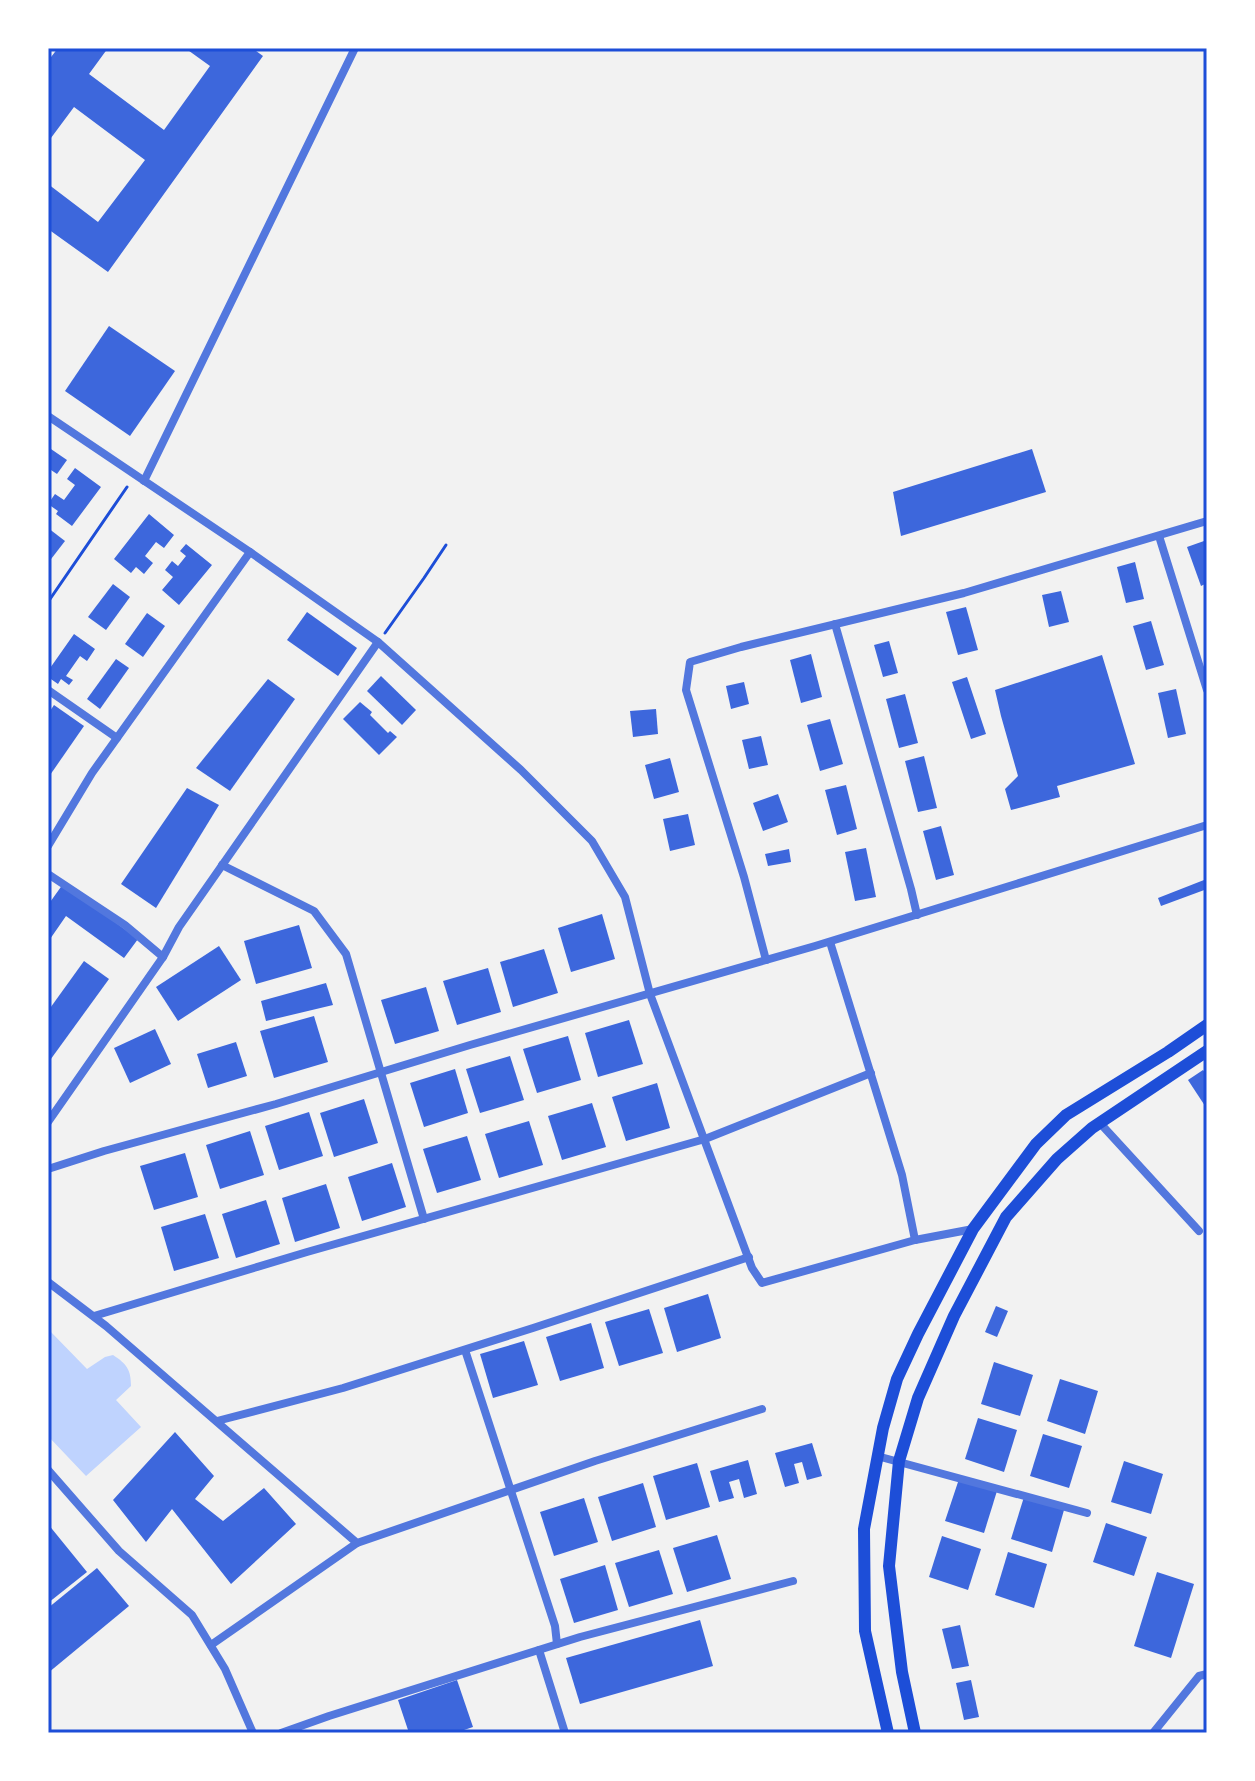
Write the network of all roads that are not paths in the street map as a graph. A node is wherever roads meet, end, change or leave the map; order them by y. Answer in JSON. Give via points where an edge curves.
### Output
{"nodes":[{"id":1,"x":355,"y":48,"type":"edge"},
{"id":2,"x":48,"y":416,"type":"edge"},
{"id":3,"x":144,"y":481,"type":"junction"},
{"id":4,"x":1207,"y":521,"type":"edge"},
{"id":5,"x":1159,"y":536,"type":"junction"},
{"id":6,"x":250,"y":552,"type":"junction"},
{"id":7,"x":835,"y":624,"type":"junction"},
{"id":8,"x":378,"y":642,"type":"junction"},
{"id":9,"x":48,"y":690,"type":"edge"},
{"id":10,"x":1207,"y":690,"type":"edge"},
{"id":11,"x":117,"y":738,"type":"junction"},
{"id":12,"x":1207,"y":825,"type":"edge"},
{"id":13,"x":48,"y":846,"type":"edge"},
{"id":14,"x":222,"y":865,"type":"junction"},
{"id":15,"x":48,"y":874,"type":"edge"},
{"id":16,"x":917,"y":915,"type":"junction"},
{"id":17,"x":830,"y":942,"type":"junction"},
{"id":18,"x":163,"y":957,"type":"junction"},
{"id":19,"x":766,"y":960,"type":"junction"},
{"id":20,"x":650,"y":994,"type":"junction"},
{"id":21,"x":1207,"y":1025,"type":"edge"},
{"id":22,"x":1207,"y":1051,"type":"edge"},
{"id":23,"x":382,"y":1072,"type":"junction"},
{"id":24,"x":871,"y":1073,"type":"junction"},
{"id":25,"x":48,"y":1122,"type":"edge"},
{"id":26,"x":1099,"y":1122,"type":"junction"},
{"id":27,"x":705,"y":1139,"type":"junction"},
{"id":28,"x":48,"y":1169,"type":"edge"},
{"id":29,"x":424,"y":1219,"type":"junction"},
{"id":30,"x":973,"y":1229,"type":"junction"},
{"id":31,"x":1199,"y":1231,"type":"dead end"},
{"id":32,"x":915,"y":1240,"type":"junction"},
{"id":33,"x":749,"y":1257,"type":"junction"},
{"id":34,"x":48,"y":1282,"type":"edge"},
{"id":35,"x":94,"y":1316,"type":"junction"},
{"id":36,"x":465,"y":1350,"type":"junction"},
{"id":37,"x":762,"y":1409,"type":"dead end"},
{"id":38,"x":217,"y":1421,"type":"junction"},
{"id":39,"x":877,"y":1456,"type":"junction"},
{"id":40,"x":899,"y":1461,"type":"junction"},
{"id":41,"x":48,"y":1470,"type":"edge"},
{"id":42,"x":510,"y":1490,"type":"junction"},
{"id":43,"x":1087,"y":1513,"type":"dead end"},
{"id":44,"x":357,"y":1543,"type":"junction"},
{"id":45,"x":793,"y":1581,"type":"dead end"},
{"id":46,"x":557,"y":1644,"type":"junction"},
{"id":47,"x":211,"y":1645,"type":"junction"},
{"id":48,"x":539,"y":1650,"type":"junction"},
{"id":49,"x":1207,"y":1674,"type":"edge"},
{"id":50,"x":253,"y":1733,"type":"edge"},
{"id":51,"x":281,"y":1733,"type":"edge"},
{"id":52,"x":565,"y":1733,"type":"edge"},
{"id":53,"x":888,"y":1733,"type":"edge"},
{"id":54,"x":915,"y":1733,"type":"edge"},
{"id":55,"x":1153,"y":1733,"type":"edge"}],
"edges":[{"from":1,"to":3,"type":"street"},
{"from":2,"to":3,"type":"street"},
{"from":3,"to":6,"type":"street"},
{"from":4,"to":5,"type":"street"},
{"from":5,"to":7,"type":"street"},
{"from":5,"to":10,"type":"street"},
{"from":6,"to":8,"type":"street"},
{"from":6,"to":11,"type":"street"},
{"from":7,"to":16,"type":"street"},
{"from":7,"to":19,"type":"street","via":[[690,662],[686,690]]},
{"from":8,"to":14,"type":"street"},
{"from":8,"to":20,"type":"street","via":[[592,841],[625,897]]},
{"from":9,"to":11,"type":"street"},
{"from":11,"to":13,"type":"street"},
{"from":12,"to":16,"type":"street"},
{"from":14,"to":18,"type":"street"},
{"from":14,"to":23,"type":"street","via":[[314,911],[346,954]]},
{"from":15,"to":18,"type":"street"},
{"from":16,"to":17,"type":"street"},
{"from":17,"to":19,"type":"street"},
{"from":17,"to":24,"type":"street"},
{"from":18,"to":25,"type":"street"},
{"from":19,"to":20,"type":"street"},
{"from":20,"to":23,"type":"street"},
{"from":20,"to":27,"type":"street"},
{"from":21,"to":30,"type":"main road","via":[[1066,1115],[1036,1144]]},
{"from":22,"to":26,"type":"main road"},
{"from":23,"to":28,"type":"street"},
{"from":23,"to":29,"type":"street"},
{"from":24,"to":27,"type":"street"},
{"from":24,"to":32,"type":"street"},
{"from":26,"to":31,"type":"street"},
{"from":26,"to":40,"type":"main road","via":[[1057,1159],[1006,1217],[918,1398]]},
{"from":27,"to":29,"type":"street"},
{"from":27,"to":33,"type":"street"},
{"from":29,"to":35,"type":"street"},
{"from":30,"to":32,"type":"street"},
{"from":30,"to":39,"type":"main road","via":[[897,1379]]},
{"from":32,"to":33,"type":"street","via":[[762,1283]]},
{"from":33,"to":36,"type":"street"},
{"from":34,"to":35,"type":"street"},
{"from":35,"to":38,"type":"street"},
{"from":36,"to":38,"type":"street"},
{"from":36,"to":42,"type":"street"},
{"from":37,"to":42,"type":"street"},
{"from":38,"to":44,"type":"street"},
{"from":39,"to":40,"type":"street"},
{"from":39,"to":53,"type":"main road","via":[[864,1529],[865,1631]]},
{"from":40,"to":43,"type":"street"},
{"from":40,"to":54,"type":"main road","via":[[889,1566]]},
{"from":41,"to":47,"type":"street","via":[[119,1551],[192,1615]]},
{"from":42,"to":44,"type":"street"},
{"from":42,"to":46,"type":"street"},
{"from":44,"to":47,"type":"street"},
{"from":45,"to":46,"type":"street"},
{"from":46,"to":48,"type":"street"},
{"from":47,"to":50,"type":"street"},
{"from":48,"to":51,"type":"street"},
{"from":48,"to":52,"type":"street"},
{"from":49,"to":55,"type":"street","via":[[1199,1676]]}]}
